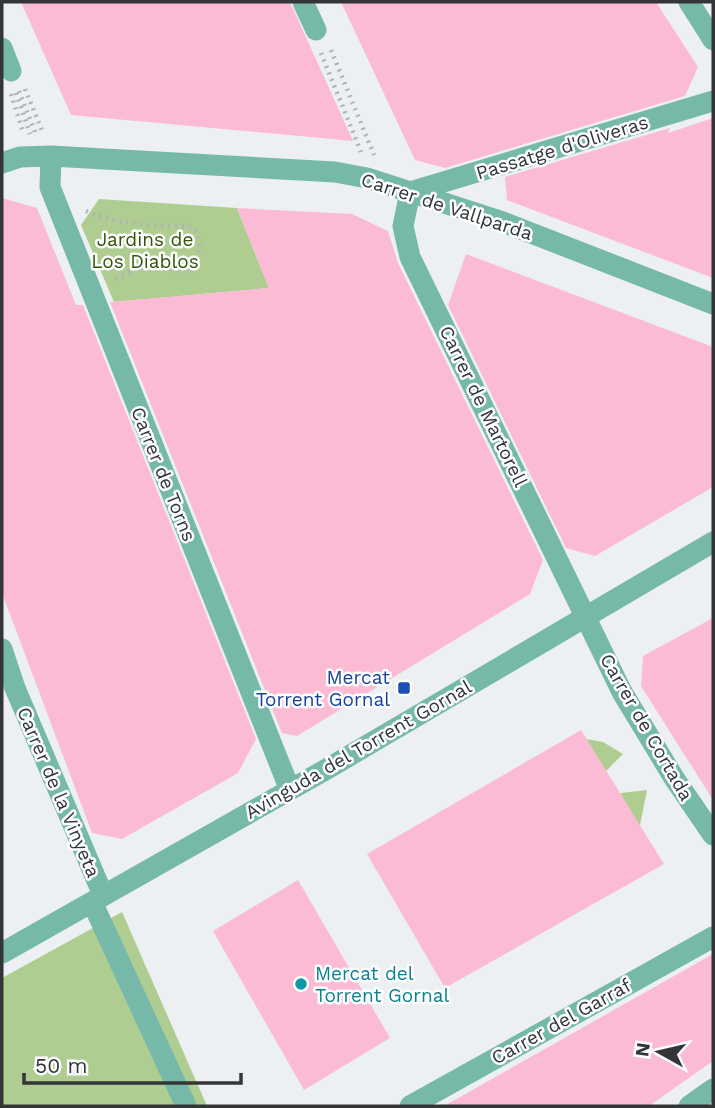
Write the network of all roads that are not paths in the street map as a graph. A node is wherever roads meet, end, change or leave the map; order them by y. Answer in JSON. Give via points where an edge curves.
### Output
{"nodes":[{"id":1,"x":303,"y":2,"type":"edge"},
{"id":2,"x":689,"y":2,"type":"edge"},
{"id":3,"x":320,"y":38,"type":"road end"},
{"id":4,"x":713,"y":40,"type":"edge"},
{"id":5,"x":2,"y":48,"type":"edge"},
{"id":6,"x":11,"y":71,"type":"dead end"},
{"id":7,"x":713,"y":101,"type":"edge"},
{"id":8,"x":51,"y":156,"type":"junction"},
{"id":9,"x":2,"y":163,"type":"edge"},
{"id":10,"x":410,"y":192,"type":"junction"},
{"id":11,"x":713,"y":304,"type":"edge"},
{"id":12,"x":713,"y":542,"type":"edge"},
{"id":13,"x":585,"y":617,"type":"junction"},
{"id":14,"x":2,"y":649,"type":"edge"},
{"id":15,"x":8,"y":685,"type":"edge"},
{"id":16,"x":290,"y":790,"type":"junction"},
{"id":17,"x":713,"y":835,"type":"edge"},
{"id":18,"x":97,"y":898,"type":"junction"},
{"id":19,"x":713,"y":937,"type":"edge"},
{"id":20,"x":2,"y":953,"type":"edge"},
{"id":21,"x":713,"y":1089,"type":"edge"},
{"id":22,"x":186,"y":1106,"type":"edge"},
{"id":23,"x":410,"y":1106,"type":"edge"},
{"id":24,"x":689,"y":1106,"type":"edge"}],
"edges":[{"from":1,"to":3,"type":"street"},
{"from":2,"to":4,"type":"street"},
{"from":5,"to":6,"type":"street"},
{"from":7,"to":10,"type":"street","name":"Passatge d'Oliveras"},
{"from":8,"to":9,"type":"street","name":"Carrer de Vallparda"},
{"from":8,"to":10,"type":"street","name":"Carrer de Vallparda","via":[[335,172]]},
{"from":8,"to":16,"type":"street","name":"Carrer de Torns","via":[[50,187]]},
{"from":10,"to":11,"type":"street","name":"Carrer de Vallparda","via":[[503,222]]},
{"from":10,"to":13,"type":"street","name":"Carrer de Martorell","via":[[402,226],[410,257]]},
{"from":12,"to":13,"type":"street","name":"Avinguda del Torrent Gornal"},
{"from":13,"to":16,"type":"street","name":"Avinguda del Torrent Gornal"},
{"from":13,"to":17,"type":"street","name":"Carrer de Cortada","via":[[629,703]]},
{"from":14,"to":15,"type":"street","name":"Carrer de la Vinyeta"},
{"from":15,"to":18,"type":"street","name":"Carrer de la Vinyeta"},
{"from":16,"to":18,"type":"street","name":"Avinguda del Torrent Gornal"},
{"from":18,"to":20,"type":"street","name":"Avinguda del Torrent Gornal"},
{"from":18,"to":22,"type":"street","name":"Carrer de la Vinyeta"},
{"from":19,"to":23,"type":"street","name":"Carrer del Garraf"},
{"from":21,"to":24,"type":"street"}]}
